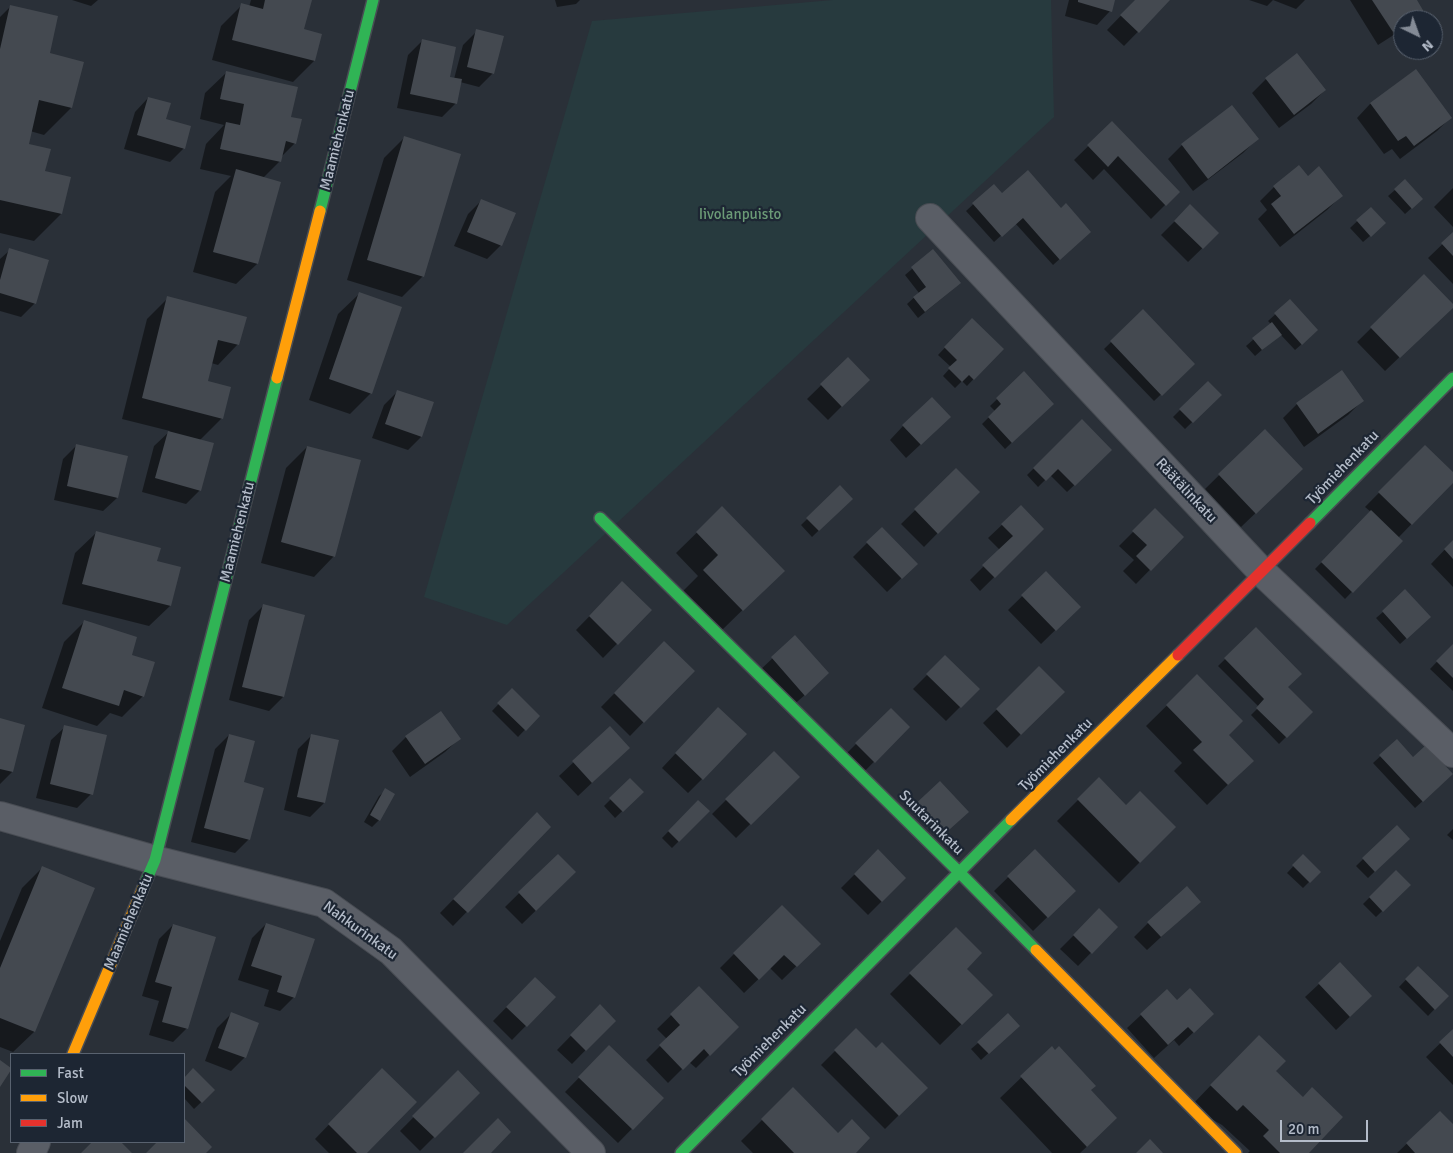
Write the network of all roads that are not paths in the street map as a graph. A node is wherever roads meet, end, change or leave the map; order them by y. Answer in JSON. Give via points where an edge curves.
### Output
{"nodes":[{"id":1,"x":373,"y":0,"type":"edge"},
{"id":2,"x":930,"y":218,"type":"dead end"},
{"id":3,"x":1453,"y":378,"type":"edge"},
{"id":4,"x":600,"y":518,"type":"dead end"},
{"id":5,"x":1262,"y":572,"type":"junction"},
{"id":6,"x":1453,"y":753,"type":"edge"},
{"id":7,"x":0,"y":816,"type":"edge"},
{"id":8,"x":155,"y":860,"type":"junction"},
{"id":9,"x":959,"y":872,"type":"junction"},
{"id":10,"x":73,"y":1053,"type":"edge"},
{"id":11,"x":591,"y":1153,"type":"edge"},
{"id":12,"x":681,"y":1153,"type":"edge"},
{"id":13,"x":1236,"y":1153,"type":"edge"}],
"edges":[{"from":1,"to":8,"type":"street","name":"Maamiehenkatu"},
{"from":2,"to":5,"type":"street","name":"Räätälinkatu"},
{"from":3,"to":5,"type":"street","name":"Työmiehenkatu"},
{"from":4,"to":9,"type":"street","name":"Suutarinkatu"},
{"from":5,"to":6,"type":"street","name":"Räätälinkatu"},
{"from":5,"to":9,"type":"street","name":"Työmiehenkatu"},
{"from":7,"to":8,"type":"street","name":"Nahkurinkatu"},
{"from":8,"to":10,"type":"street","name":"Maamiehenkatu"},
{"from":8,"to":11,"type":"street","name":"Nahkurinkatu","via":[[324,903],[391,951]]},
{"from":9,"to":12,"type":"street","name":"Työmiehenkatu"},
{"from":9,"to":13,"type":"street","name":"Suutarinkatu"}]}
